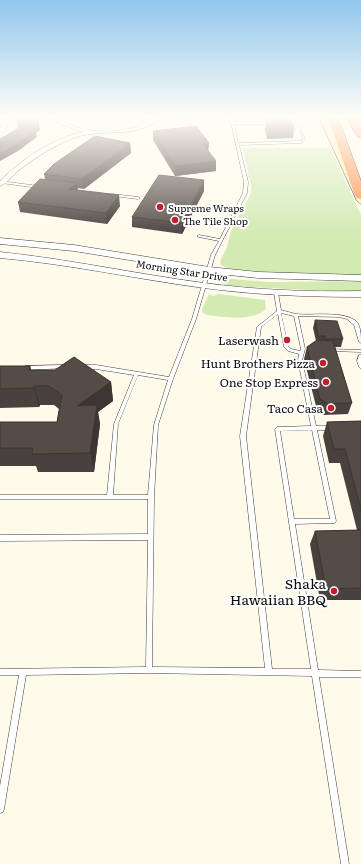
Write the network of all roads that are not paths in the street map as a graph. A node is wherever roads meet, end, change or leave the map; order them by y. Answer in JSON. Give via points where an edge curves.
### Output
{"nodes":[{"id":1,"x":35,"y":157,"type":"edge"},
{"id":2,"x":240,"y":157,"type":"edge"},
{"id":3,"x":343,"y":157,"type":"edge"},
{"id":4,"x":344,"y":157,"type":"edge"},
{"id":5,"x":0,"y":183,"type":"edge"},
{"id":6,"x":41,"y":187,"type":"edge"},
{"id":7,"x":109,"y":195,"type":"edge"},
{"id":8,"x":361,"y":196,"type":"edge"},
{"id":9,"x":138,"y":198,"type":"dead end"},
{"id":10,"x":361,"y":201,"type":"edge"},
{"id":11,"x":199,"y":236,"type":"dead end"},
{"id":12,"x":220,"y":240,"type":"junction"},
{"id":13,"x":0,"y":241,"type":"edge"},
{"id":14,"x":0,"y":255,"type":"edge"},
{"id":15,"x":209,"y":270,"type":"junction"},
{"id":16,"x":361,"y":278,"type":"edge"},
{"id":17,"x":204,"y":286,"type":"junction"},
{"id":18,"x":276,"y":293,"type":"junction"},
{"id":19,"x":361,"y":294,"type":"edge"},
{"id":20,"x":279,"y":311,"type":"junction"},
{"id":21,"x":296,"y":316,"type":"junction"},
{"id":22,"x":361,"y":342,"type":"edge"},
{"id":23,"x":310,"y":350,"type":"edge"},
{"id":24,"x":325,"y":350,"type":"edge"},
{"id":25,"x":303,"y":351,"type":"junction"},
{"id":26,"x":361,"y":351,"type":"edge"},
{"id":27,"x":361,"y":356,"type":"edge"},
{"id":28,"x":68,"y":367,"type":"edge"},
{"id":29,"x":75,"y":367,"type":"edge"},
{"id":30,"x":361,"y":367,"type":"edge"},
{"id":31,"x":23,"y":368,"type":"edge"},
{"id":32,"x":137,"y":374,"type":"junction"},
{"id":33,"x":170,"y":379,"type":"junction"},
{"id":34,"x":314,"y":428,"type":"junction"},
{"id":35,"x":338,"y":428,"type":"edge"},
{"id":36,"x":0,"y":497,"type":"edge"},
{"id":37,"x":110,"y":497,"type":"junction"},
{"id":38,"x":151,"y":497,"type":"junction"},
{"id":39,"x":292,"y":522,"type":"junction"},
{"id":40,"x":150,"y":537,"type":"junction"},
{"id":41,"x":0,"y":538,"type":"edge"},
{"id":42,"x":149,"y":670,"type":"junction"},
{"id":43,"x":0,"y":672,"type":"edge"},
{"id":44,"x":23,"y":672,"type":"junction"},
{"id":45,"x":269,"y":672,"type":"junction"},
{"id":46,"x":315,"y":674,"type":"junction"},
{"id":47,"x":361,"y":674,"type":"edge"},
{"id":48,"x":0,"y":809,"type":"edge"},
{"id":49,"x":345,"y":864,"type":"edge"}],
"edges":[{"from":1,"to":5,"type":"street"},
{"from":2,"to":12,"type":"lane","via":[[245,193]]},
{"from":3,"to":10,"type":"main road"},
{"from":4,"to":8,"type":"highway"},
{"from":5,"to":6,"type":"lane"},
{"from":7,"to":9,"type":"lane"},
{"from":11,"to":12,"type":"lane"},
{"from":12,"to":15,"type":"lane"},
{"from":13,"to":15,"type":"street","name":"Morning Star Drive","via":[[74,248]]},
{"from":14,"to":17,"type":"street","name":"Morning Star Drive","via":[[67,262]]},
{"from":15,"to":16,"type":"street","name":"Morning Star Drive","via":[[258,275]]},
{"from":15,"to":17,"type":"lane"},
{"from":17,"to":18,"type":"street","name":"Morning Star Drive"},
{"from":17,"to":33,"type":"lane"},
{"from":18,"to":19,"type":"street","name":"Morning Star Drive"},
{"from":18,"to":20,"type":"lane"},
{"from":20,"to":21,"type":"lane"},
{"from":20,"to":25,"type":"lane","via":[[286,347],[290,350]]},
{"from":20,"to":45,"type":"lane","via":[[259,327],[243,436]]},
{"from":21,"to":22,"type":"lane","via":[[348,318],[356,324]]},
{"from":21,"to":25,"type":"lane"},
{"from":23,"to":25,"type":"lane"},
{"from":24,"to":26,"type":"lane"},
{"from":25,"to":34,"type":"lane","via":[[300,360]]},
{"from":27,"to":30,"type":"lane"},
{"from":28,"to":31,"type":"lane"},
{"from":29,"to":32,"type":"lane","via":[[96,367]]},
{"from":32,"to":33,"type":"lane"},
{"from":32,"to":37,"type":"lane","via":[[116,424]]},
{"from":33,"to":38,"type":"lane","via":[[156,425]]},
{"from":34,"to":35,"type":"lane"},
{"from":34,"to":39,"type":"lane","via":[[277,429]]},
{"from":34,"to":39,"type":"lane","via":[[333,522]]},
{"from":36,"to":37,"type":"lane"},
{"from":37,"to":38,"type":"lane"},
{"from":38,"to":40,"type":"lane"},
{"from":39,"to":46,"type":"lane"},
{"from":40,"to":41,"type":"lane"},
{"from":40,"to":42,"type":"lane"},
{"from":42,"to":44,"type":"lane"},
{"from":42,"to":45,"type":"lane"},
{"from":43,"to":44,"type":"lane"},
{"from":44,"to":48,"type":"lane"},
{"from":45,"to":46,"type":"lane"},
{"from":46,"to":47,"type":"lane"},
{"from":46,"to":49,"type":"lane"}]}
